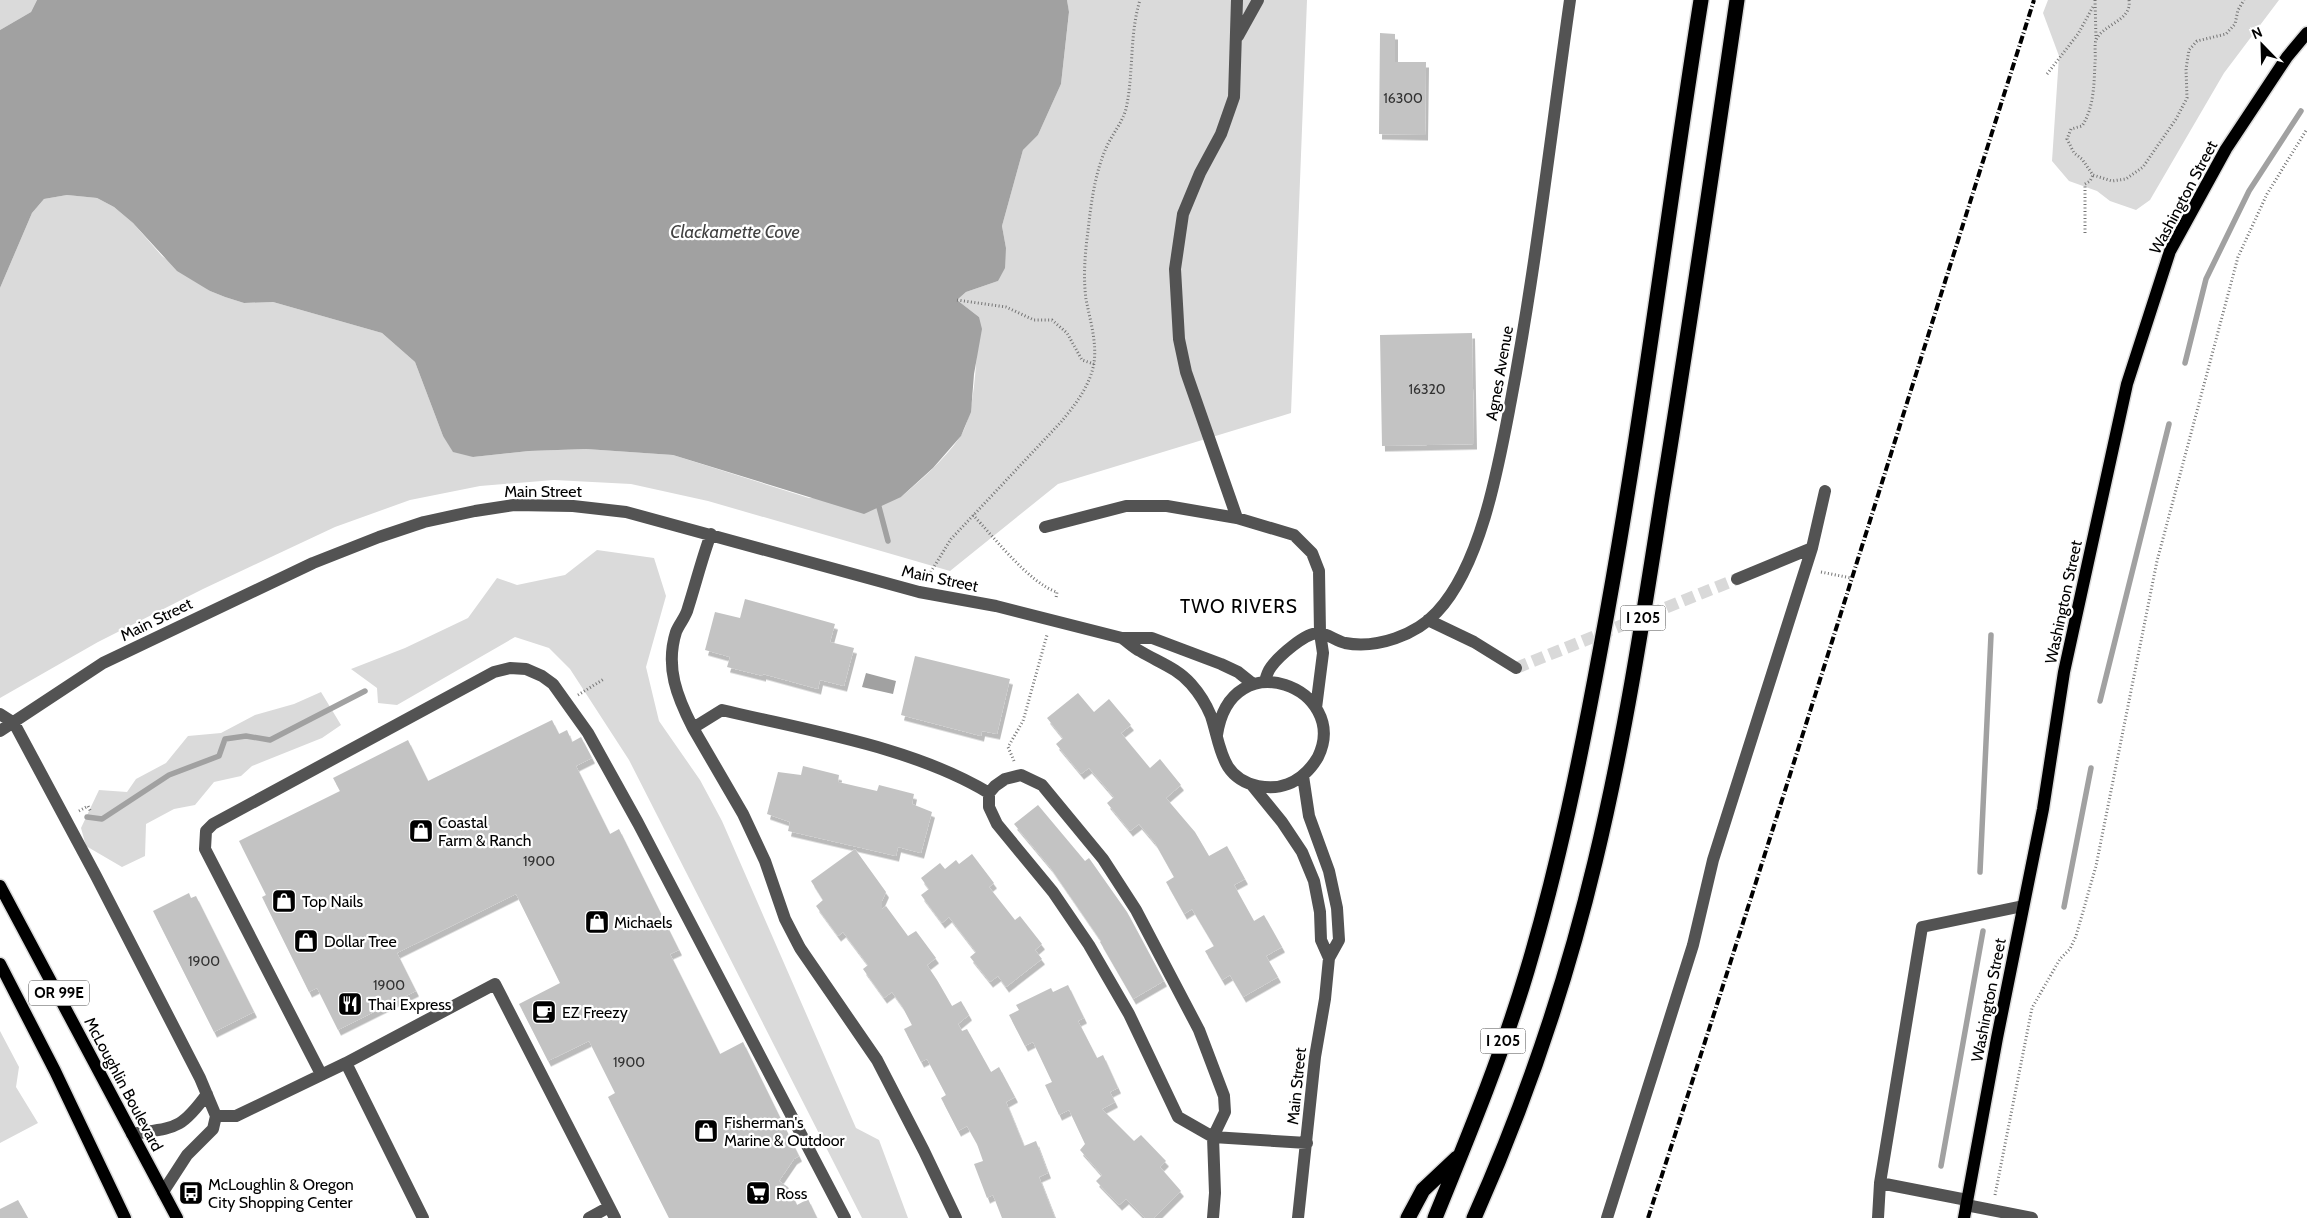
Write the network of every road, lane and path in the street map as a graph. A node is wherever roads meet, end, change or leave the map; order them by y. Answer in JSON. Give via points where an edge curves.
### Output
{"nodes":[{"id":1,"x":1140,"y":0,"type":"edge"},
{"id":2,"x":1237,"y":0,"type":"edge"},
{"id":3,"x":1258,"y":0,"type":"edge"},
{"id":4,"x":1570,"y":0,"type":"edge"},
{"id":5,"x":1701,"y":0,"type":"edge"},
{"id":6,"x":1737,"y":0,"type":"edge"},
{"id":7,"x":2095,"y":0,"type":"edge"},
{"id":8,"x":2129,"y":0,"type":"edge"},
{"id":9,"x":2244,"y":0,"type":"edge"},
{"id":10,"x":2094,"y":6,"type":"junction"},
{"id":11,"x":2307,"y":33,"type":"edge"},
{"id":12,"x":1237,"y":39,"type":"junction"},
{"id":13,"x":2096,"y":40,"type":"junction"},
{"id":14,"x":2047,"y":74,"type":"dead end"},
{"id":15,"x":2307,"y":130,"type":"edge"},
{"id":16,"x":2093,"y":175,"type":"junction"},
{"id":17,"x":2085,"y":233,"type":"dead end"},
{"id":18,"x":957,"y":300,"type":"dead end"},
{"id":19,"x":1094,"y":364,"type":"junction"},
{"id":20,"x":1825,"y":491,"type":"dead end"},
{"id":21,"x":973,"y":515,"type":"junction"},
{"id":22,"x":1237,"y":518,"type":"junction"},
{"id":23,"x":1045,"y":527,"type":"dead end"},
{"id":24,"x":711,"y":534,"type":"junction"},
{"id":25,"x":1812,"y":548,"type":"junction"},
{"id":26,"x":1805,"y":570,"type":"junction"},
{"id":27,"x":1851,"y":578,"type":"dead end"},
{"id":28,"x":1737,"y":579,"type":"tunnel mouth"},
{"id":29,"x":919,"y":592,"type":"junction"},
{"id":30,"x":1056,"y":598,"type":"dead end"},
{"id":31,"x":1428,"y":620,"type":"junction"},
{"id":32,"x":1320,"y":633,"type":"junction"},
{"id":33,"x":1047,"y":635,"type":"dead end"},
{"id":34,"x":1122,"y":638,"type":"junction"},
{"id":35,"x":1516,"y":668,"type":"dead end"},
{"id":36,"x":604,"y":680,"type":"dead end"},
{"id":37,"x":1259,"y":683,"type":"junction"},
{"id":38,"x":575,"y":696,"type":"dead end"},
{"id":39,"x":1316,"y":708,"type":"junction"},
{"id":40,"x":0,"y":714,"type":"edge"},
{"id":41,"x":14,"y":723,"type":"junction"},
{"id":42,"x":694,"y":728,"type":"junction"},
{"id":43,"x":0,"y":731,"type":"edge"},
{"id":44,"x":1217,"y":735,"type":"junction"},
{"id":45,"x":1021,"y":775,"type":"junction"},
{"id":46,"x":1303,"y":776,"type":"junction"},
{"id":47,"x":1251,"y":784,"type":"junction"},
{"id":48,"x":990,"y":794,"type":"junction"},
{"id":49,"x":88,"y":806,"type":"dead end"},
{"id":50,"x":91,"y":812,"type":"dead end"},
{"id":51,"x":0,"y":886,"type":"edge"},
{"id":52,"x":2023,"y":906,"type":"junction"},
{"id":53,"x":1329,"y":958,"type":"junction"},
{"id":54,"x":0,"y":964,"type":"edge"},
{"id":55,"x":346,"y":1062,"type":"junction"},
{"id":56,"x":321,"y":1074,"type":"junction"},
{"id":57,"x":207,"y":1094,"type":"junction"},
{"id":58,"x":216,"y":1116,"type":"junction"},
{"id":59,"x":132,"y":1134,"type":"junction"},
{"id":60,"x":1213,"y":1137,"type":"junction"},
{"id":61,"x":1307,"y":1143,"type":"junction"},
{"id":62,"x":1462,"y":1154,"type":"junction"},
{"id":63,"x":1880,"y":1182,"type":"junction"},
{"id":64,"x":163,"y":1192,"type":"junction"},
{"id":65,"x":1967,"y":1202,"type":"junction"},
{"id":66,"x":1992,"y":1210,"type":"junction"},
{"id":67,"x":612,"y":1213,"type":"edge"},
{"id":68,"x":126,"y":1218,"type":"edge"},
{"id":69,"x":177,"y":1218,"type":"edge"},
{"id":70,"x":423,"y":1218,"type":"edge"},
{"id":71,"x":589,"y":1218,"type":"edge"},
{"id":72,"x":845,"y":1218,"type":"edge"},
{"id":73,"x":956,"y":1218,"type":"edge"},
{"id":74,"x":1213,"y":1218,"type":"edge"},
{"id":75,"x":1298,"y":1218,"type":"edge"},
{"id":76,"x":1408,"y":1218,"type":"edge"},
{"id":77,"x":1435,"y":1218,"type":"edge"},
{"id":78,"x":1474,"y":1218,"type":"edge"},
{"id":79,"x":1606,"y":1218,"type":"edge"},
{"id":80,"x":1878,"y":1218,"type":"edge"},
{"id":81,"x":1964,"y":1218,"type":"edge"},
{"id":82,"x":2032,"y":1218,"type":"edge"}],
"edges":[{"from":1,"to":19,"type":"path","via":[[1132,32],[1132,65],[1125,110],[1099,165],[1088,231],[1086,289]]},
{"from":2,"to":12,"type":"street"},
{"from":3,"to":12,"type":"street"},
{"from":4,"to":31,"type":"street","name":"Agnes Avenue","via":[[1532,276],[1501,452],[1482,528],[1469,561],[1438,612]]},
{"from":5,"to":62,"type":"highway","number":"I 205","via":[[1647,374],[1586,728],[1527,972]]},
{"from":6,"to":78,"type":"highway","number":"I 205","via":[[1651,570],[1595,861],[1573,946],[1535,1064],[1500,1161]]},
{"from":7,"to":10,"type":"path"},
{"from":8,"to":13,"type":"path","via":[[2123,16],[2103,30]]},
{"from":9,"to":16,"type":"path","via":[[2238,10],[2236,24],[2226,34],[2197,41],[2189,50],[2187,98],[2143,167],[2126,179],[2112,181]]},
{"from":10,"to":13,"type":"path"},
{"from":10,"to":14,"type":"path","via":[[2078,34]]},
{"from":11,"to":52,"type":"main road","name":"Washington Street","via":[[2287,57],[2226,149],[2167,260],[2125,394],[2064,672],[2043,809]]},
{"from":12,"to":22,"type":"street","via":[[1234,97],[1221,134],[1183,214],[1175,269],[1179,339],[1186,372]]},
{"from":13,"to":16,"type":"path","via":[[2088,116],[2082,126],[2071,129],[2067,139]]},
{"from":15,"to":66,"type":"path","via":[[2267,194],[2238,257],[2157,561],[2096,866],[2073,943],[2032,1008]]},
{"from":16,"to":17,"type":"path","via":[[2085,184]]},
{"from":18,"to":19,"type":"path","via":[[1006,307],[1034,320],[1052,320],[1067,333],[1082,360]]},
{"from":19,"to":21,"type":"path","via":[[1078,402]]},
{"from":20,"to":25,"type":"street"},
{"from":21,"to":29,"type":"path","via":[[951,538]]},
{"from":21,"to":30,"type":"path","via":[[1028,573],[1048,590],[1057,592]]},
{"from":22,"to":23,"type":"street","via":[[1167,506],[1126,506]]},
{"from":22,"to":32,"type":"street","via":[[1294,535],[1312,554],[1319,571]]},
{"from":24,"to":29,"type":"street","name":"Main Street"},
{"from":24,"to":41,"type":"street","name":"Main Street","via":[[626,512],[574,506],[504,506],[424,522],[313,563],[121,654],[84,674]]},
{"from":24,"to":42,"type":"street","via":[[688,611],[676,631],[671,661],[680,703]]},
{"from":25,"to":26,"type":"street"},
{"from":25,"to":28,"type":"street"},
{"from":26,"to":27,"type":"path"},
{"from":26,"to":79,"type":"street","via":[[1713,860],[1690,954]]},
{"from":29,"to":34,"type":"street","name":"Main Street","via":[[996,606]]},
{"from":31,"to":32,"type":"street","name":"Agnes Avenue","via":[[1412,633],[1370,644],[1345,643]]},
{"from":31,"to":35,"type":"street","via":[[1474,642]]},
{"from":32,"to":37,"type":"street","via":[[1309,634],[1282,656]]},
{"from":32,"to":39,"type":"street","via":[[1323,653]]},
{"from":33,"to":45,"type":"path","via":[[1023,720],[1008,747]]},
{"from":34,"to":37,"type":"street","name":"Main Street","via":[[1152,638],[1181,647]]},
{"from":34,"to":44,"type":"street","name":"Main Street","via":[[1190,682],[1201,696]]},
{"from":36,"to":38,"type":"path"},
{"from":37,"to":39,"type":"street","name":"Main Street","via":[[1280,682],[1294,687]]},
{"from":37,"to":44,"type":"street","name":"Main Street","via":[[1238,692],[1226,704],[1219,719]]},
{"from":39,"to":46,"type":"street","name":"Main Street","via":[[1322,729],[1320,751]]},
{"from":40,"to":41,"type":"street"},
{"from":41,"to":43,"type":"street","name":"Main Street"},
{"from":41,"to":57,"type":"street"},
{"from":42,"to":48,"type":"street","via":[[722,710],[905,755],[968,781]]},
{"from":42,"to":73,"type":"street","via":[[765,861],[785,919],[800,948],[877,1060]]},
{"from":44,"to":47,"type":"street","name":"Main Street","via":[[1219,751],[1226,765],[1237,777]]},
{"from":45,"to":48,"type":"street","via":[[1005,779]]},
{"from":45,"to":60,"type":"street","via":[[1042,785],[1103,859],[1136,910],[1199,1030],[1224,1096],[1225,1112]]},
{"from":46,"to":47,"type":"street","name":"Main Street","via":[[1287,785],[1269,788]]},
{"from":46,"to":53,"type":"street","name":"Main Street","via":[[1308,812],[1329,871],[1337,908],[1339,940]]},
{"from":47,"to":53,"type":"street","name":"Main Street","via":[[1302,852],[1314,881],[1321,940]]},
{"from":48,"to":60,"type":"street","via":[[989,807],[997,824],[1052,892],[1089,945],[1129,1014],[1178,1117]]},
{"from":49,"to":50,"type":"path"},
{"from":51,"to":59,"type":"main road","name":"McLoughlin Boulevard","number":"OR 99E"},
{"from":52,"to":63,"type":"street","via":[[1922,927]]},
{"from":52,"to":65,"type":"main road","name":"Washington Street"},
{"from":53,"to":61,"type":"street","name":"Main Street","via":[[1314,1057]]},
{"from":54,"to":68,"type":"main road","number":"OR 99E"},
{"from":55,"to":56,"type":"street"},
{"from":55,"to":67,"type":"street","via":[[495,984]]},
{"from":55,"to":70,"type":"street"},
{"from":56,"to":58,"type":"street","via":[[236,1116]]},
{"from":56,"to":72,"type":"street","via":[[205,848],[206,831],[212,824],[494,672],[526,669],[553,684],[588,733]]},
{"from":57,"to":58,"type":"street"},
{"from":57,"to":59,"type":"street","via":[[192,1116],[181,1124]]},
{"from":58,"to":64,"type":"street","via":[[213,1129],[187,1155]]},
{"from":59,"to":64,"type":"main road","name":"McLoughlin Boulevard","number":"OR 99E"},
{"from":60,"to":61,"type":"street"},
{"from":60,"to":74,"type":"street"},
{"from":61,"to":75,"type":"street","name":"Main Street"},
{"from":62,"to":76,"type":"highway","via":[[1423,1190]]},
{"from":62,"to":77,"type":"highway","number":"I 205"},
{"from":63,"to":65,"type":"street"},
{"from":63,"to":80,"type":"street"},
{"from":64,"to":69,"type":"main road","name":"McLoughlin Boulevard","number":"OR 99E"},
{"from":65,"to":66,"type":"street"},
{"from":65,"to":81,"type":"main road","name":"Washington Street"},
{"from":66,"to":82,"type":"street"},
{"from":67,"to":71,"type":"street"}]}
